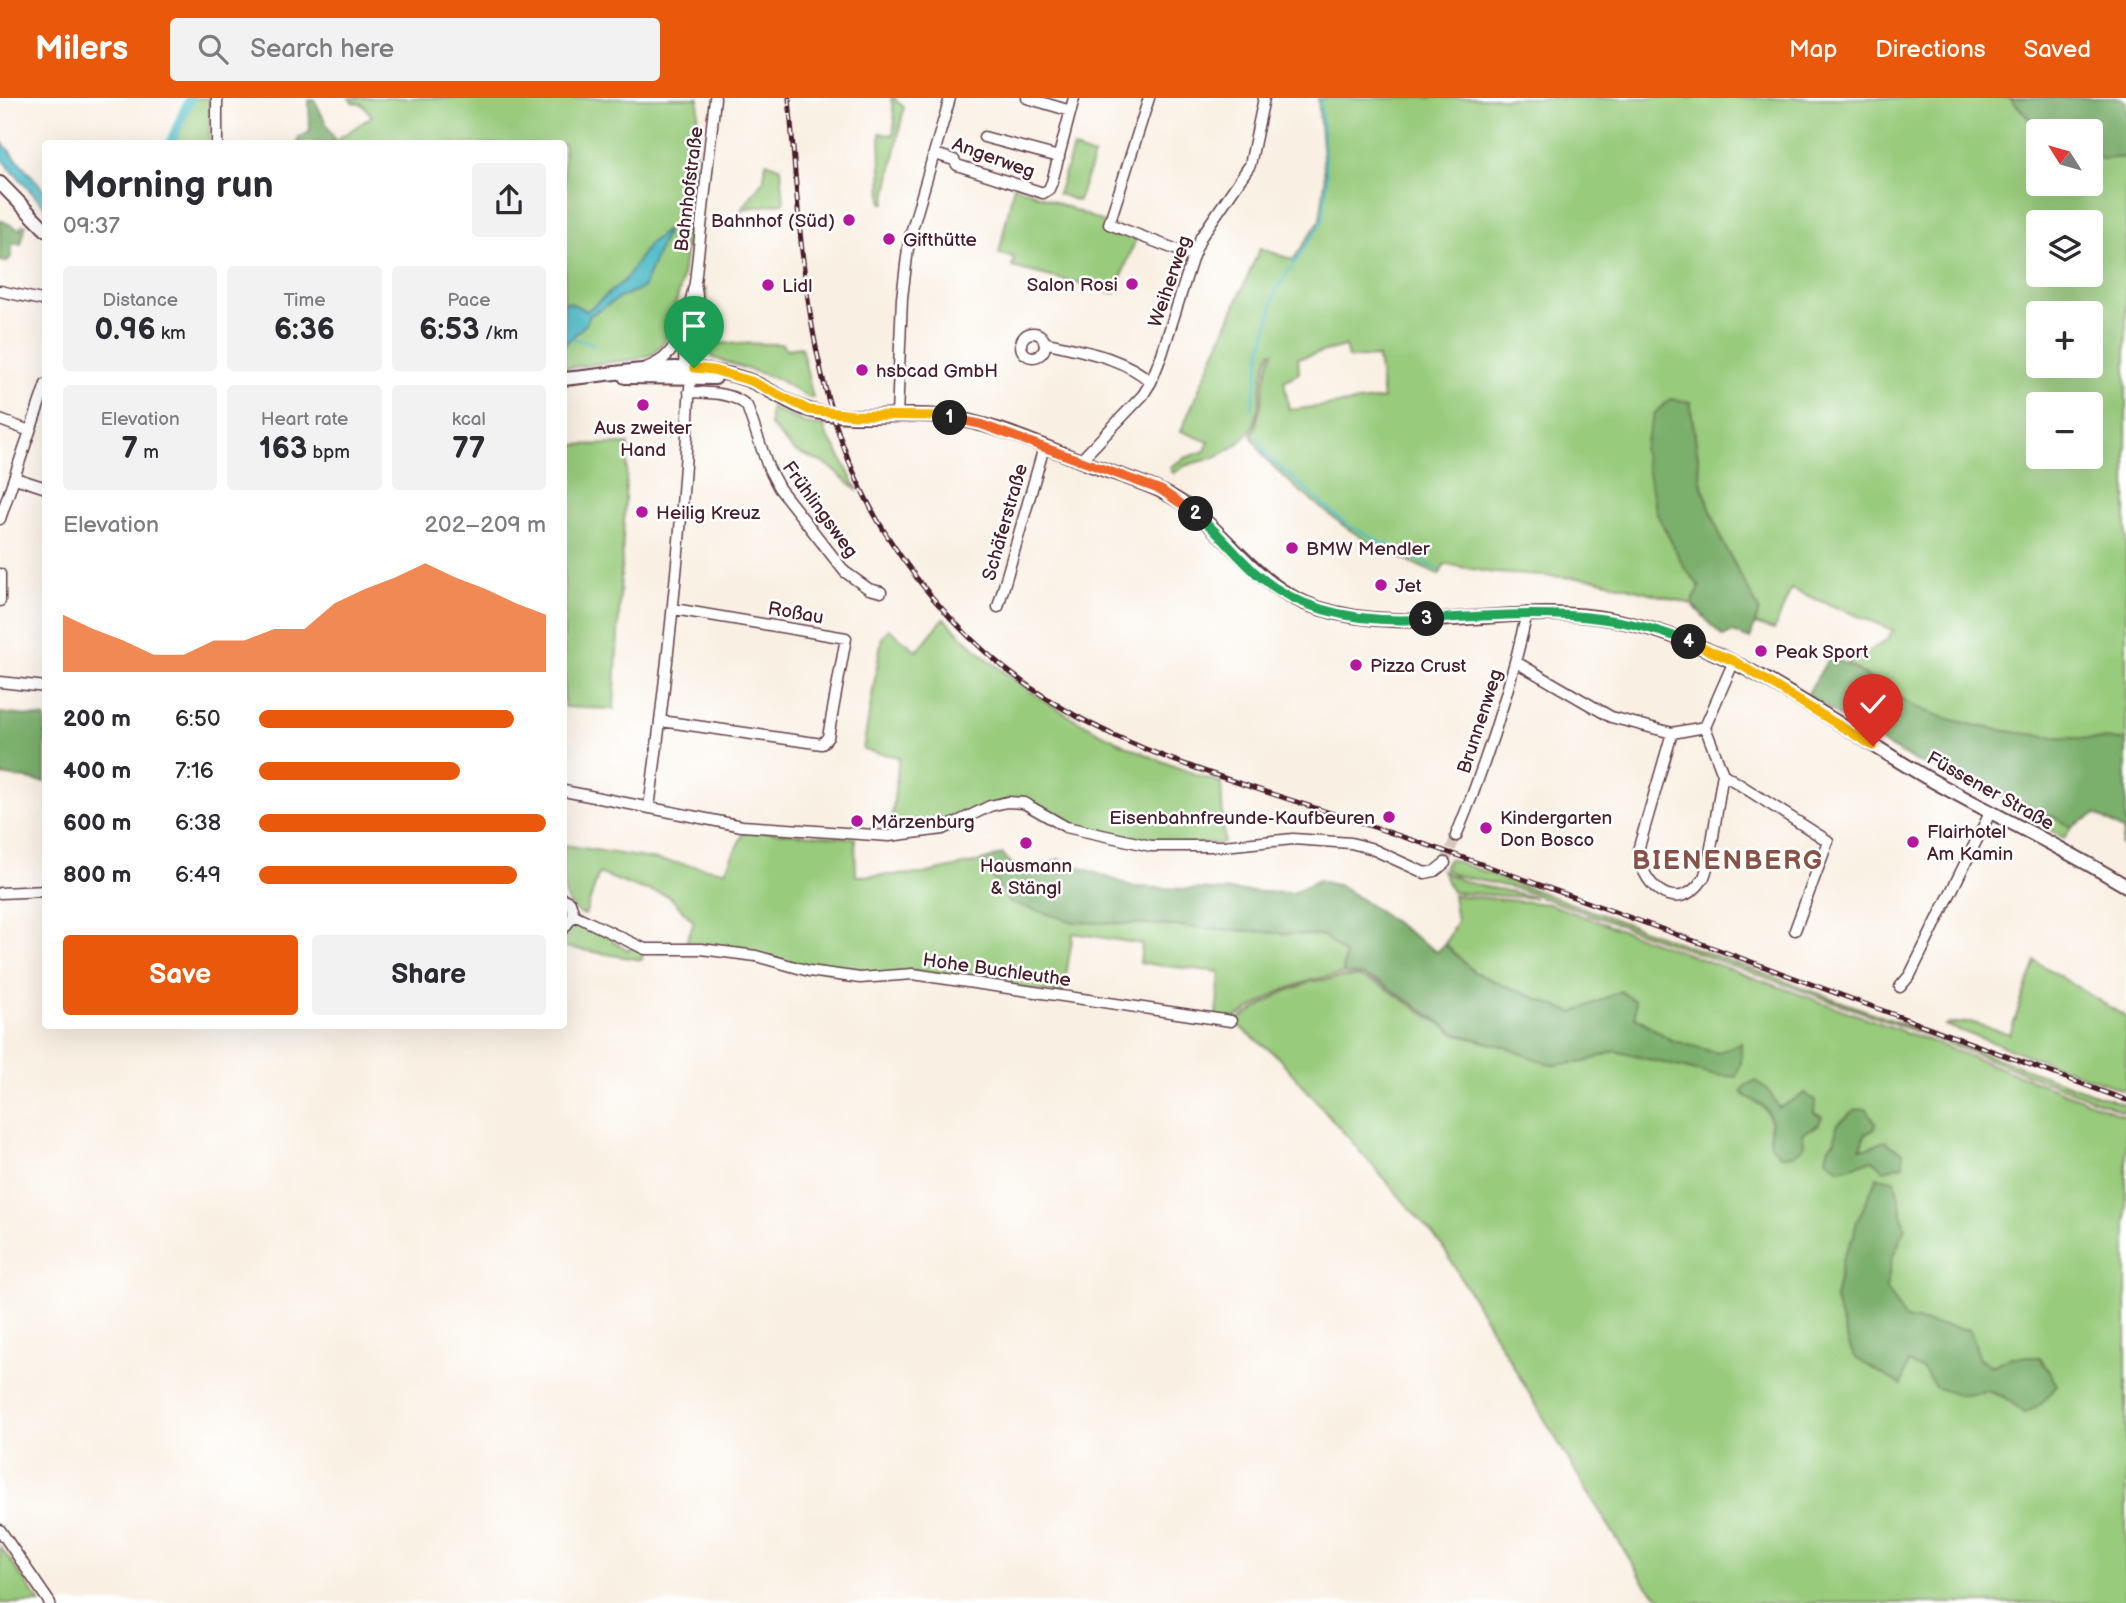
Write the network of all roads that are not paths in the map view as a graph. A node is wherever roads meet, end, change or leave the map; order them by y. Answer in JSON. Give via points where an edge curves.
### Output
{"nodes":[{"id":1,"x":217,"y":98,"type":"edge"},
{"id":2,"x":715,"y":98,"type":"edge"},
{"id":3,"x":950,"y":98,"type":"edge"},
{"id":4,"x":1027,"y":98,"type":"edge"},
{"id":5,"x":1074,"y":98,"type":"edge"},
{"id":6,"x":1149,"y":98,"type":"edge"},
{"id":7,"x":1264,"y":98,"type":"edge"},
{"id":8,"x":1071,"y":111,"type":"junction"},
{"id":9,"x":984,"y":138,"type":"dead end"},
{"id":10,"x":217,"y":140,"type":"edge"},
{"id":11,"x":935,"y":154,"type":"junction"},
{"id":12,"x":1059,"y":157,"type":"junction"},
{"id":13,"x":0,"y":183,"type":"edge"},
{"id":14,"x":42,"y":226,"type":"edge"},
{"id":15,"x":1193,"y":256,"type":"junction"},
{"id":16,"x":695,"y":283,"type":"junction"},
{"id":17,"x":0,"y":291,"type":"edge"},
{"id":18,"x":42,"y":300,"type":"edge"},
{"id":19,"x":685,"y":325,"type":"junction"},
{"id":20,"x":1044,"y":342,"type":"dead end"},
{"id":21,"x":646,"y":368,"type":"junction"},
{"id":22,"x":597,"y":376,"type":"junction"},
{"id":23,"x":689,"y":378,"type":"junction"},
{"id":24,"x":567,"y":379,"type":"edge"},
{"id":25,"x":1151,"y":382,"type":"junction"},
{"id":26,"x":42,"y":396,"type":"edge"},
{"id":27,"x":897,"y":415,"type":"junction"},
{"id":28,"x":0,"y":420,"type":"edge"},
{"id":29,"x":30,"y":431,"type":"junction"},
{"id":30,"x":1044,"y":447,"type":"junction"},
{"id":31,"x":1080,"y":461,"type":"junction"},
{"id":32,"x":15,"y":478,"type":"junction"},
{"id":33,"x":42,"y":487,"type":"edge"},
{"id":34,"x":0,"y":519,"type":"edge"},
{"id":35,"x":0,"y":574,"type":"edge"},
{"id":36,"x":881,"y":592,"type":"dead end"},
{"id":37,"x":0,"y":601,"type":"edge"},
{"id":38,"x":998,"y":607,"type":"dead end"},
{"id":39,"x":674,"y":609,"type":"junction"},
{"id":40,"x":1527,"y":613,"type":"junction"},
{"id":41,"x":1734,"y":661,"type":"junction"},
{"id":42,"x":1516,"y":662,"type":"junction"},
{"id":43,"x":0,"y":682,"type":"edge"},
{"id":44,"x":42,"y":687,"type":"edge"},
{"id":45,"x":661,"y":721,"type":"junction"},
{"id":46,"x":1705,"y":727,"type":"junction"},
{"id":47,"x":1672,"y":733,"type":"junction"},
{"id":48,"x":1723,"y":774,"type":"junction"},
{"id":49,"x":567,"y":792,"type":"edge"},
{"id":50,"x":649,"y":808,"type":"junction"},
{"id":51,"x":1991,"y":811,"type":"junction"},
{"id":52,"x":1456,"y":836,"type":"tunnel mouth"},
{"id":53,"x":1445,"y":863,"type":"dead end"},
{"id":54,"x":2126,"y":886,"type":"edge"},
{"id":55,"x":42,"y":891,"type":"edge"},
{"id":56,"x":0,"y":894,"type":"edge"},
{"id":57,"x":567,"y":900,"type":"edge"},
{"id":58,"x":574,"y":915,"type":"junction"},
{"id":59,"x":567,"y":924,"type":"edge"},
{"id":60,"x":1795,"y":930,"type":"dead end"},
{"id":61,"x":1900,"y":987,"type":"dead end"},
{"id":62,"x":1231,"y":1021,"type":"dead end"},
{"id":63,"x":0,"y":1530,"type":"edge"},
{"id":64,"x":50,"y":1603,"type":"edge"}],
"edges":[{"from":1,"to":10,"type":"street"},
{"from":2,"to":16,"type":"street","name":"Bahnhofstraße"},
{"from":3,"to":11,"type":"street"},
{"from":4,"to":8,"type":"street"},
{"from":5,"to":8,"type":"street","name":"Angerweg"},
{"from":6,"to":15,"type":"street","via":[[1109,224]]},
{"from":7,"to":15,"type":"street","name":"Weiherweg","via":[[1250,165]]},
{"from":8,"to":12,"type":"street","name":"Angerweg"},
{"from":9,"to":12,"type":"street","name":"Angerweg"},
{"from":11,"to":12,"type":"street","name":"Angerweg","via":[[1043,193],[1049,189]]},
{"from":11,"to":27,"type":"street","via":[[909,240]]},
{"from":13,"to":14,"type":"main road"},
{"from":15,"to":25,"type":"street","name":"Weiherweg"},
{"from":16,"to":19,"type":"street","name":"Bahnhofstraße"},
{"from":16,"to":23,"type":"street","name":"Bahnhofstraße","via":[[698,294]]},
{"from":17,"to":18,"type":"street"},
{"from":19,"to":21,"type":"street","name":"Bahnhofstraße","via":[[668,356]]},
{"from":19,"to":23,"type":"street","name":"Bahnhofstraße"},
{"from":20,"to":25,"type":"street","via":[[1105,356]]},
{"from":21,"to":22,"type":"main road"},
{"from":21,"to":23,"type":"main road"},
{"from":22,"to":23,"type":"main road"},
{"from":22,"to":24,"type":"main road"},
{"from":23,"to":27,"type":"main road","name":"Füssener Straße","via":[[713,370],[751,381],[809,410]]},
{"from":23,"to":36,"type":"street","name":"Frühlingsweg","via":[[747,406],[779,488],[845,572]]},
{"from":23,"to":39,"type":"street"},
{"from":25,"to":31,"type":"street","name":"Weiherweg"},
{"from":26,"to":29,"type":"street"},
{"from":27,"to":30,"type":"main road","name":"Füssener Straße","via":[[940,416],[980,424]]},
{"from":28,"to":29,"type":"street"},
{"from":29,"to":32,"type":"street"},
{"from":30,"to":31,"type":"main road","name":"Füssener Straße"},
{"from":30,"to":38,"type":"street","name":"Schäferstraße"},
{"from":31,"to":40,"type":"main road","name":"Füssener Straße","via":[[1173,497],[1208,524],[1260,576],[1318,608],[1387,621]]},
{"from":32,"to":33,"type":"street"},
{"from":32,"to":34,"type":"street"},
{"from":35,"to":37,"type":"street"},
{"from":39,"to":45,"type":"street"},
{"from":39,"to":45,"type":"street","name":"Roßau","via":[[846,638],[828,737],[822,744]]},
{"from":40,"to":41,"type":"main road","name":"Füssener Straße","via":[[1643,626]]},
{"from":40,"to":42,"type":"street","name":"Brunnenweg"},
{"from":41,"to":46,"type":"street"},
{"from":41,"to":51,"type":"main road","name":"Füssener Straße","via":[[1927,778]]},
{"from":42,"to":47,"type":"street","via":[[1611,717]]},
{"from":42,"to":52,"type":"street","name":"Brunnenweg"},
{"from":43,"to":44,"type":"street"},
{"from":45,"to":50,"type":"street"},
{"from":46,"to":47,"type":"street"},
{"from":46,"to":48,"type":"street"},
{"from":47,"to":48,"type":"street","via":[[1639,847],[1646,875],[1669,897],[1690,893],[1705,878]]},
{"from":48,"to":60,"type":"street","via":[[1828,841]]},
{"from":49,"to":50,"type":"street"},
{"from":50,"to":53,"type":"street","via":[[742,826],[889,836],[943,829],[990,807],[1024,803],[1066,827],[1151,846],[1224,846],[1293,839],[1360,846],[1425,873]]},
{"from":51,"to":54,"type":"main road","name":"Füssener Straße"},
{"from":51,"to":61,"type":"street"},
{"from":55,"to":56,"type":"street"},
{"from":57,"to":58,"type":"street"},
{"from":58,"to":59,"type":"street"},
{"from":58,"to":62,"type":"street","name":"Hohe Buchleuthe","via":[[645,949],[701,948],[860,978],[913,974]]},
{"from":63,"to":64,"type":"street"}]}
